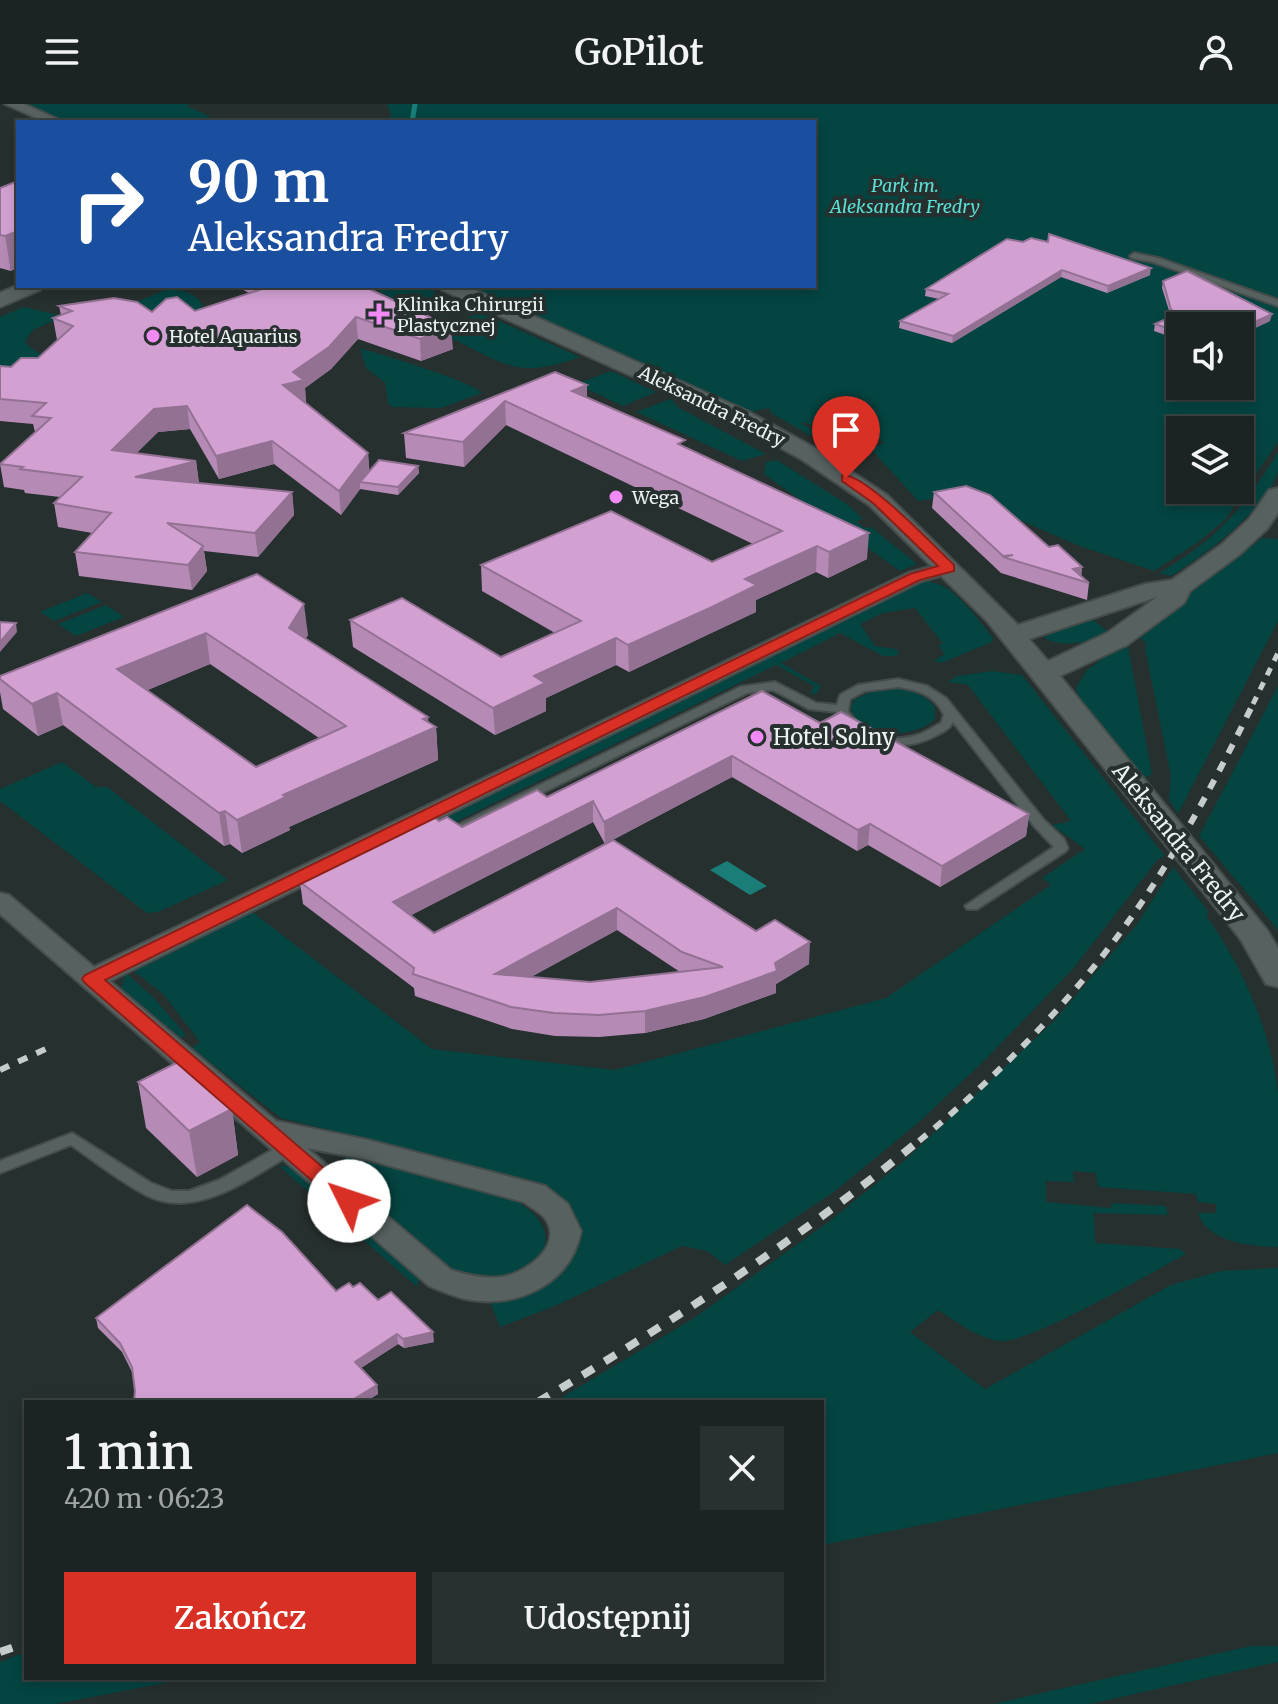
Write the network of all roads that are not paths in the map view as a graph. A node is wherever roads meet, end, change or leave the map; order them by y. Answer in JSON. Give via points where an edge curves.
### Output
{"nodes":[{"id":1,"x":9,"y":110,"type":"edge"},
{"id":2,"x":52,"y":120,"type":"edge"},
{"id":3,"x":1134,"y":256,"type":"dead end"},
{"id":4,"x":29,"y":288,"type":"edge"},
{"id":5,"x":453,"y":288,"type":"edge"},
{"id":6,"x":0,"y":301,"type":"edge"},
{"id":7,"x":1278,"y":303,"type":"edge"},
{"id":8,"x":1278,"y":495,"type":"edge"},
{"id":9,"x":948,"y":568,"type":"junction"},
{"id":10,"x":1179,"y":587,"type":"junction"},
{"id":11,"x":1004,"y":624,"type":"junction"},
{"id":12,"x":1038,"y":665,"type":"junction"},
{"id":13,"x":947,"y":706,"type":"junction"},
{"id":14,"x":840,"y":709,"type":"junction"},
{"id":15,"x":467,"y":824,"type":"edge"},
{"id":16,"x":0,"y":901,"type":"edge"},
{"id":17,"x":972,"y":906,"type":"dead end"},
{"id":18,"x":1278,"y":977,"type":"edge"},
{"id":19,"x":92,"y":979,"type":"junction"},
{"id":20,"x":279,"y":1139,"type":"junction"},
{"id":21,"x":0,"y":1167,"type":"edge"}],
"edges":[{"from":1,"to":2,"type":"street"},
{"from":3,"to":7,"type":"lane"},
{"from":4,"to":6,"type":"street"},
{"from":5,"to":9,"type":"street","name":"Aleksandra Fredry","via":[[786,441],[878,500]]},
{"from":8,"to":10,"type":"street","via":[[1237,544]]},
{"from":9,"to":11,"type":"street","name":"Aleksandra Fredry"},
{"from":9,"to":19,"type":"street","via":[[915,577]]},
{"from":10,"to":11,"type":"street","via":[[1039,625]]},
{"from":10,"to":12,"type":"street","via":[[1175,597],[1117,639]]},
{"from":11,"to":12,"type":"street","name":"Aleksandra Fredry"},
{"from":12,"to":18,"type":"street","name":"Aleksandra Fredry","via":[[1255,937]]},
{"from":13,"to":14,"type":"lane","via":[[915,686],[881,684],[852,692]]},
{"from":13,"to":14,"type":"lane","via":[[946,725],[921,739],[903,741],[867,736],[843,719]]},
{"from":13,"to":17,"type":"lane","via":[[1061,848]]},
{"from":14,"to":15,"type":"lane","via":[[813,706],[775,686],[744,690]]},
{"from":16,"to":19,"type":"street"},
{"from":19,"to":20,"type":"street"},
{"from":20,"to":20,"type":"street","via":[[451,1284],[489,1291],[515,1287],[537,1278],[561,1252],[562,1220],[534,1194],[368,1150]]},
{"from":20,"to":21,"type":"lane","via":[[212,1190],[192,1196],[159,1194],[72,1138]]}]}
